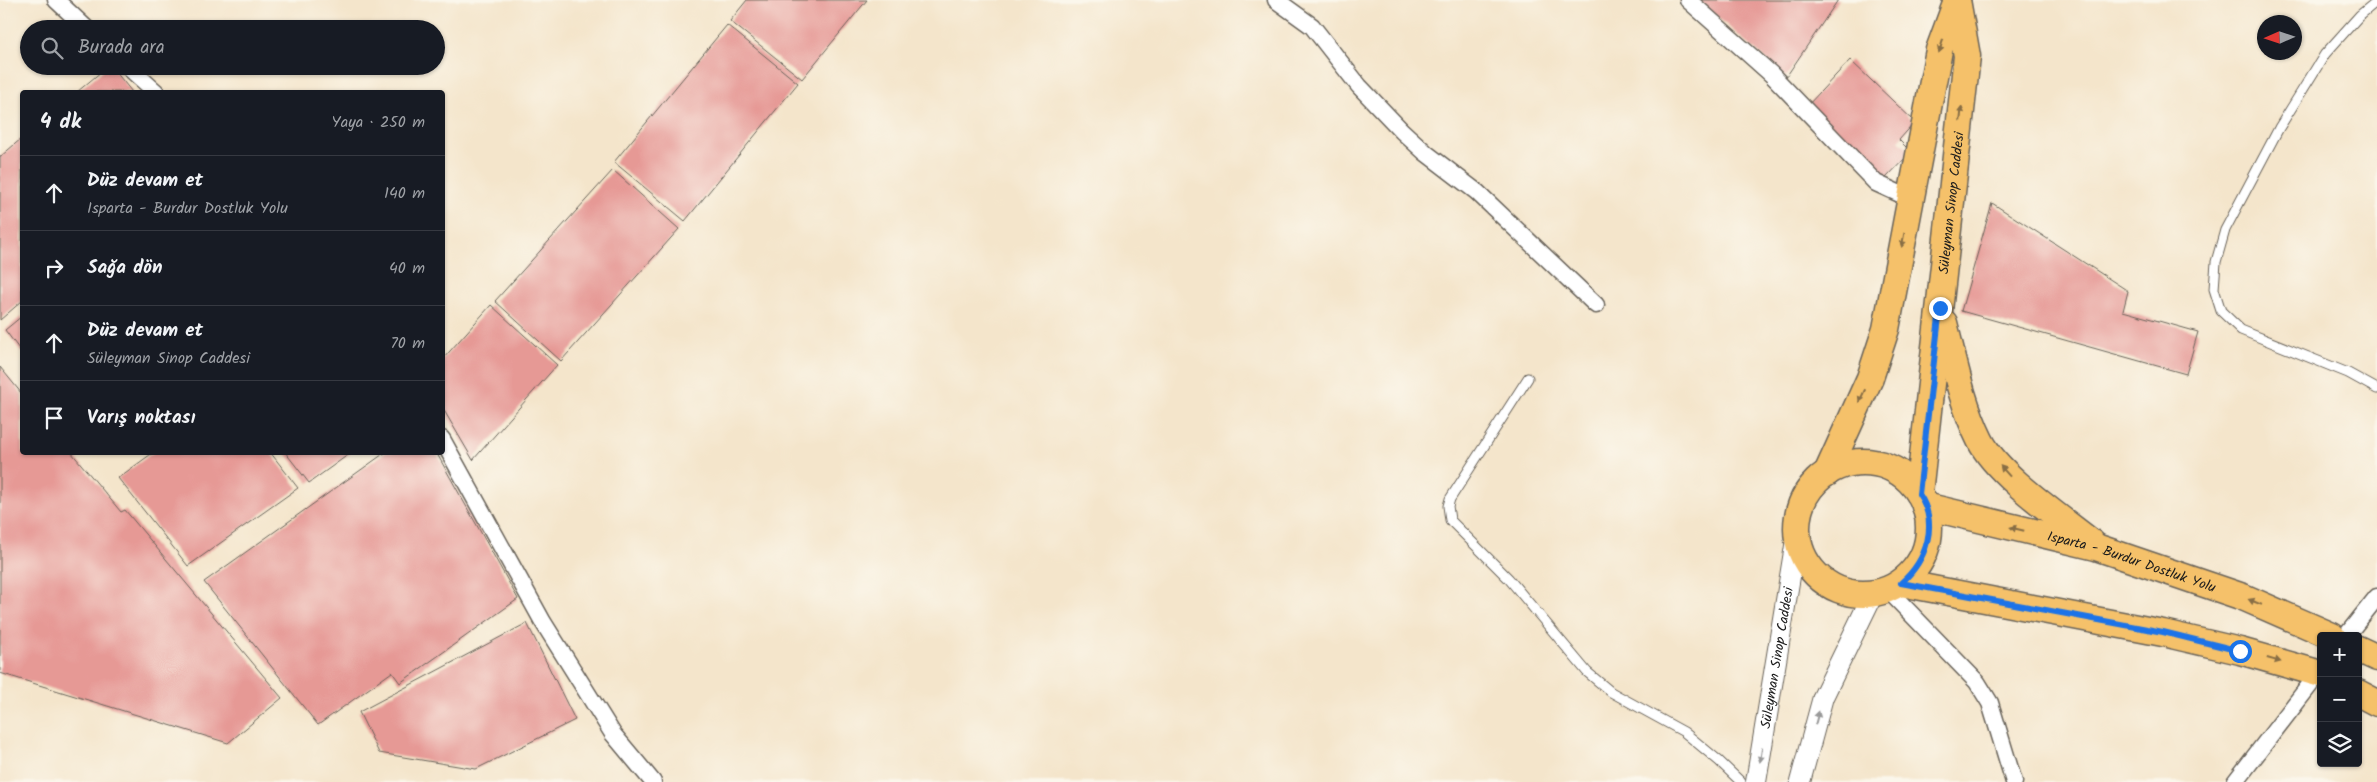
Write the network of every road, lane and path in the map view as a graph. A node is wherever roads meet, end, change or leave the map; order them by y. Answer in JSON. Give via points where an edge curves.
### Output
{"nodes":[{"id":1,"x":56,"y":0,"type":"edge"},
{"id":2,"x":1276,"y":0,"type":"edge"},
{"id":3,"x":1688,"y":0,"type":"edge"},
{"id":4,"x":1957,"y":0,"type":"edge"},
{"id":5,"x":2377,"y":1,"type":"edge"},
{"id":6,"x":77,"y":20,"type":"edge"},
{"id":7,"x":138,"y":75,"type":"edge"},
{"id":8,"x":154,"y":90,"type":"edge"},
{"id":9,"x":1911,"y":199,"type":"junction"},
{"id":10,"x":1596,"y":305,"type":"dead end"},
{"id":11,"x":1940,"y":308,"type":"junction"},
{"id":12,"x":1528,"y":378,"type":"dead end"},
{"id":13,"x":2377,"y":389,"type":"edge"},
{"id":14,"x":445,"y":443,"type":"edge"},
{"id":15,"x":1827,"y":473,"type":"junction"},
{"id":16,"x":1922,"y":500,"type":"junction"},
{"id":17,"x":1797,"y":534,"type":"junction"},
{"id":18,"x":2096,"y":547,"type":"junction"},
{"id":19,"x":1887,"y":589,"type":"junction"},
{"id":20,"x":2377,"y":597,"type":"edge"},
{"id":21,"x":2323,"y":632,"type":"edge"},
{"id":22,"x":2349,"y":632,"type":"edge"},
{"id":23,"x":2362,"y":651,"type":"edge"},
{"id":24,"x":2377,"y":658,"type":"edge"},
{"id":25,"x":2317,"y":672,"type":"edge"},
{"id":26,"x":2317,"y":677,"type":"edge"},
{"id":27,"x":2362,"y":694,"type":"edge"},
{"id":28,"x":2377,"y":703,"type":"edge"},
{"id":29,"x":653,"y":782,"type":"edge"},
{"id":30,"x":1740,"y":782,"type":"edge"},
{"id":31,"x":1756,"y":782,"type":"edge"},
{"id":32,"x":1800,"y":782,"type":"edge"},
{"id":33,"x":2014,"y":782,"type":"edge"},
{"id":34,"x":2235,"y":782,"type":"edge"}],
"edges":[{"from":1,"to":6,"type":"street"},
{"from":2,"to":10,"type":"street","via":[[1312,26],[1359,86],[1402,131],[1477,192]]},
{"from":3,"to":9,"type":"street","via":[[1770,74],[1876,183]]},
{"from":4,"to":9,"type":"main road","name":"Süleyman Sinop Caddesi","one_way":true,"via":[[1939,50]]},
{"from":11,"to":4,"type":"main road","name":"Süleyman Sinop Caddesi","one_way":true,"via":[[1967,56]]},
{"from":5,"to":13,"type":"lane","via":[[2360,15],[2326,54],[2270,144],[2224,230],[2216,262],[2214,289],[2221,311],[2241,330],[2348,373]]},
{"from":7,"to":8,"type":"street"},
{"from":9,"to":15,"type":"main road","name":"Süleyman Sinop Caddesi","one_way":true,"via":[[1886,329],[1870,378]]},
{"from":11,"to":16,"type":"main road","name":"Süleyman Sinop Caddesi"},
{"from":18,"to":11,"type":"main road","one_way":true,"via":[[2007,475],[1980,442],[1965,404]]},
{"from":12,"to":30,"type":"lane","via":[[1450,499],[1450,520],[1509,579],[1587,672],[1611,692],[1684,732]]},
{"from":14,"to":29,"type":"street","via":[[543,622],[613,734]]},
{"from":15,"to":16,"type":"main road","via":[[1842,465],[1878,464],[1908,480]]},
{"from":15,"to":17,"type":"main road","via":[[1813,485],[1804,499],[1798,516]]},
{"from":18,"to":16,"type":"main road","name":"Isparta - Burdur Dostluk Yolu","one_way":true},
{"from":16,"to":19,"type":"main road","via":[[1929,527],[1926,548],[1912,573]]},
{"from":17,"to":19,"type":"main road","via":[[1801,552],[1810,568],[1838,590],[1855,594]]},
{"from":17,"to":31,"type":"street","name":"Süleyman Sinop Caddesi","one_way":true},
{"from":21,"to":18,"type":"main road","name":"Isparta - Burdur Dostluk Yolu","one_way":true,"via":[[2243,597]]},
{"from":19,"to":25,"type":"main road","one_way":true,"via":[[2163,632]]},
{"from":32,"to":19,"type":"street","one_way":true,"via":[[1823,697]]},
{"from":19,"to":33,"type":"street","via":[[1977,682],[1990,703]]},
{"from":20,"to":22,"type":"street"},
{"from":23,"to":24,"type":"main road"},
{"from":26,"to":34,"type":"street"},
{"from":27,"to":28,"type":"main road"}]}
